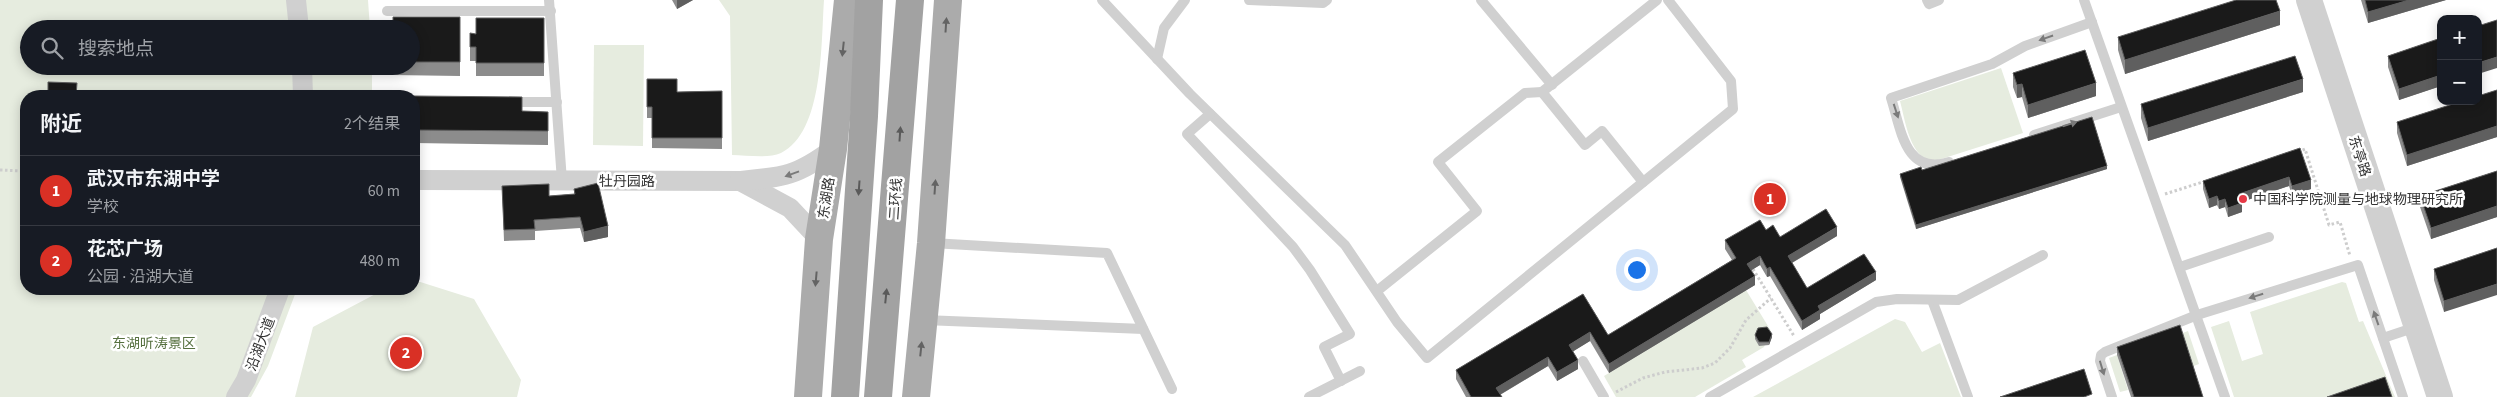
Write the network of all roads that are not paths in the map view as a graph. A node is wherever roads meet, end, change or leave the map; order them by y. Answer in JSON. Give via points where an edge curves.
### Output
{"nodes":[{"id":1,"x":296,"y":0,"type":"edge"},
{"id":2,"x":550,"y":0,"type":"edge"},
{"id":3,"x":848,"y":0,"type":"edge"},
{"id":4,"x":869,"y":0,"type":"edge"},
{"id":5,"x":910,"y":0,"type":"edge"},
{"id":6,"x":948,"y":0,"type":"edge"},
{"id":7,"x":1102,"y":0,"type":"edge"},
{"id":8,"x":1185,"y":0,"type":"edge"},
{"id":9,"x":1249,"y":0,"type":"edge"},
{"id":10,"x":1327,"y":0,"type":"edge"},
{"id":11,"x":1481,"y":0,"type":"edge"},
{"id":12,"x":1657,"y":0,"type":"edge"},
{"id":13,"x":1668,"y":0,"type":"edge"},
{"id":14,"x":1927,"y":0,"type":"edge"},
{"id":15,"x":1939,"y":0,"type":"edge"},
{"id":16,"x":2084,"y":0,"type":"edge"},
{"id":17,"x":2309,"y":0,"type":"edge"},
{"id":18,"x":387,"y":11,"type":"dead end"},
{"id":19,"x":551,"y":11,"type":"junction"},
{"id":20,"x":298,"y":20,"type":"edge"},
{"id":21,"x":2092,"y":22,"type":"junction"},
{"id":22,"x":1157,"y":58,"type":"junction"},
{"id":23,"x":302,"y":75,"type":"edge"},
{"id":24,"x":1552,"y":85,"type":"junction"},
{"id":25,"x":303,"y":90,"type":"edge"},
{"id":26,"x":1542,"y":92,"type":"junction"},
{"id":27,"x":500,"y":102,"type":"edge"},
{"id":28,"x":557,"y":102,"type":"junction"},
{"id":29,"x":2121,"y":107,"type":"junction"},
{"id":30,"x":1210,"y":114,"type":"junction"},
{"id":31,"x":2025,"y":138,"type":"edge"},
{"id":32,"x":833,"y":149,"type":"junction"},
{"id":33,"x":1961,"y":158,"type":"edge"},
{"id":34,"x":420,"y":180,"type":"edge"},
{"id":35,"x":562,"y":181,"type":"junction"},
{"id":36,"x":740,"y":181,"type":"junction"},
{"id":37,"x":1643,"y":182,"type":"junction"},
{"id":38,"x":2269,"y":237,"type":"dead end"},
{"id":39,"x":819,"y":239,"type":"junction"},
{"id":40,"x":931,"y":243,"type":"junction"},
{"id":41,"x":2043,"y":255,"type":"dead end"},
{"id":42,"x":2180,"y":267,"type":"junction"},
{"id":43,"x":1377,"y":291,"type":"junction"},
{"id":44,"x":278,"y":295,"type":"edge"},
{"id":45,"x":1932,"y":300,"type":"junction"},
{"id":46,"x":2197,"y":315,"type":"junction"},
{"id":47,"x":924,"y":320,"type":"junction"},
{"id":48,"x":2417,"y":327,"type":"junction"},
{"id":49,"x":1143,"y":329,"type":"junction"},
{"id":50,"x":849,"y":332,"type":"junction"},
{"id":51,"x":882,"y":337,"type":"junction"},
{"id":52,"x":2383,"y":338,"type":"junction"},
{"id":53,"x":1583,"y":361,"type":"dead end"},
{"id":54,"x":1360,"y":371,"type":"dead end"},
{"id":55,"x":1341,"y":381,"type":"junction"},
{"id":56,"x":1172,"y":389,"type":"dead end"},
{"id":57,"x":236,"y":397,"type":"edge"},
{"id":58,"x":808,"y":397,"type":"edge"},
{"id":59,"x":832,"y":397,"type":"edge"},
{"id":60,"x":845,"y":397,"type":"edge"},
{"id":61,"x":878,"y":397,"type":"edge"},
{"id":62,"x":894,"y":397,"type":"edge"},
{"id":63,"x":916,"y":397,"type":"edge"},
{"id":64,"x":1309,"y":397,"type":"edge"},
{"id":65,"x":1604,"y":397,"type":"edge"},
{"id":66,"x":1710,"y":397,"type":"edge"},
{"id":67,"x":1968,"y":397,"type":"edge"},
{"id":68,"x":2112,"y":397,"type":"edge"},
{"id":69,"x":2225,"y":397,"type":"edge"},
{"id":70,"x":2403,"y":397,"type":"edge"},
{"id":71,"x":2440,"y":397,"type":"edge"}],
"edges":[{"from":1,"to":20,"type":"street"},
{"from":2,"to":19,"type":"lane"},
{"from":3,"to":32,"type":"main road","name":"东湖路","one_way":true},
{"from":4,"to":50,"type":"highway","one_way":true},
{"from":51,"to":5,"type":"highway","name":"二环线","one_way":true},
{"from":40,"to":6,"type":"main road","one_way":true},
{"from":7,"to":22,"type":"lane"},
{"from":8,"to":22,"type":"lane","via":[[1164,28]]},
{"from":9,"to":10,"type":"lane","via":[[1323,3]]},
{"from":11,"to":24,"type":"lane"},
{"from":12,"to":24,"type":"lane"},
{"from":13,"to":37,"type":"lane","via":[[1731,81],[1733,108]]},
{"from":14,"to":15,"type":"lane","via":[[1929,4]]},
{"from":16,"to":21,"type":"lane"},
{"from":17,"to":48,"type":"street","name":"东亭路"},
{"from":18,"to":19,"type":"lane"},
{"from":19,"to":28,"type":"lane"},
{"from":21,"to":29,"type":"lane"},
{"from":21,"to":33,"type":"lane","one_way":true,"via":[[2025,46],[1992,64],[1891,98],[1907,147],[1920,163],[1934,166]]},
{"from":22,"to":30,"type":"lane"},
{"from":23,"to":25,"type":"street"},
{"from":24,"to":26,"type":"lane"},
{"from":26,"to":37,"type":"lane","via":[[1585,145],[1602,131]]},
{"from":26,"to":43,"type":"lane","via":[[1525,93],[1438,162],[1477,212]]},
{"from":27,"to":28,"type":"lane"},
{"from":28,"to":35,"type":"lane"},
{"from":31,"to":29,"type":"lane","one_way":true},
{"from":29,"to":42,"type":"lane"},
{"from":30,"to":43,"type":"lane","via":[[1345,245]]},
{"from":30,"to":55,"type":"lane","via":[[1187,134],[1292,247],[1327,296],[1350,334],[1324,348]]},
{"from":32,"to":36,"type":"street","one_way":true,"via":[[805,168],[785,176]]},
{"from":32,"to":39,"type":"main road","name":"东湖路"},
{"from":34,"to":35,"type":"street","name":"牡丹园路"},
{"from":35,"to":36,"type":"street","name":"牡丹园路"},
{"from":36,"to":39,"type":"street","name":"牡丹园路","via":[[790,208]]},
{"from":37,"to":43,"type":"lane","via":[[1427,358],[1397,322]]},
{"from":38,"to":42,"type":"lane"},
{"from":39,"to":58,"type":"main road","name":"东湖路","one_way":true},
{"from":40,"to":47,"type":"main road"},
{"from":40,"to":49,"type":"lane","via":[[1107,252]]},
{"from":41,"to":45,"type":"lane","via":[[1964,298]]},
{"from":42,"to":46,"type":"lane"},
{"from":44,"to":57,"type":"street","name":"沿湖大道","via":[[246,380]]},
{"from":45,"to":66,"type":"lane","via":[[1881,300]]},
{"from":45,"to":67,"type":"lane"},
{"from":52,"to":46,"type":"lane","one_way":true,"via":[[2358,264]]},
{"from":46,"to":68,"type":"lane","one_way":true,"via":[[2102,354],[2100,361]]},
{"from":46,"to":69,"type":"lane"},
{"from":47,"to":49,"type":"lane"},
{"from":63,"to":47,"type":"main road","one_way":true},
{"from":48,"to":52,"type":"lane"},
{"from":48,"to":71,"type":"street","name":"东亭路"},
{"from":49,"to":56,"type":"lane"},
{"from":50,"to":59,"type":"highway"},
{"from":50,"to":60,"type":"highway"},
{"from":51,"to":61,"type":"highway","name":"二环线"},
{"from":51,"to":62,"type":"highway"},
{"from":52,"to":70,"type":"lane"},
{"from":53,"to":65,"type":"lane"},
{"from":54,"to":55,"type":"lane"},
{"from":55,"to":64,"type":"lane"}]}
